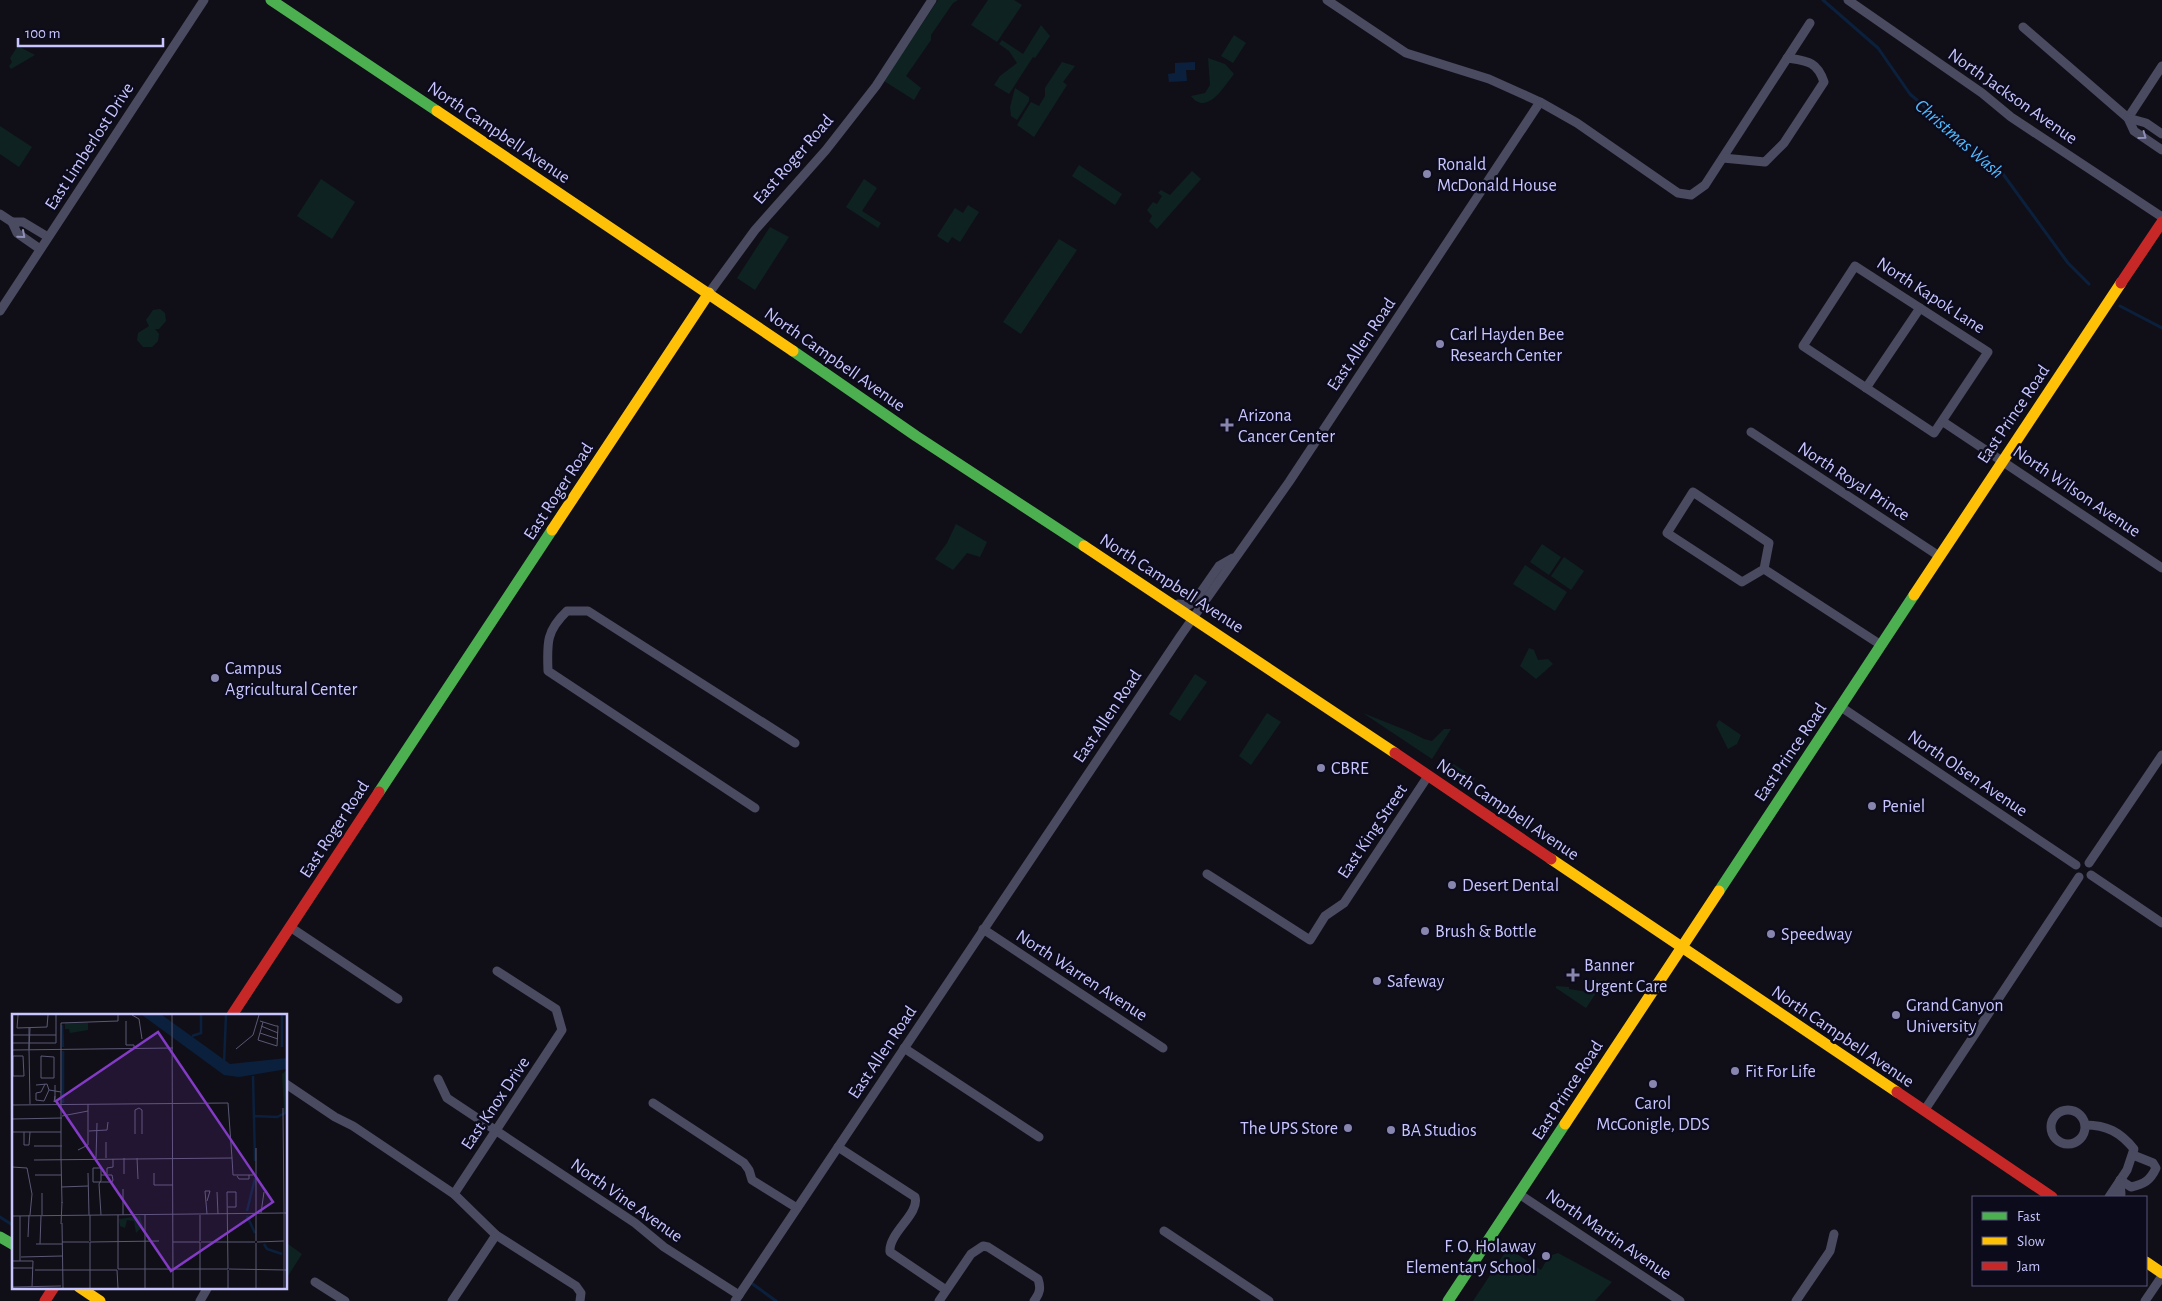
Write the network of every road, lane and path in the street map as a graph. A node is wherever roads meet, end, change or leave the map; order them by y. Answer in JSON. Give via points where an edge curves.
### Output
{"nodes":[{"id":1,"x":204,"y":0,"type":"edge"},
{"id":2,"x":270,"y":0,"type":"edge"},
{"id":3,"x":932,"y":0,"type":"edge"},
{"id":4,"x":1327,"y":0,"type":"edge"},
{"id":5,"x":1848,"y":0,"type":"edge"},
{"id":6,"x":1810,"y":23,"type":"dead end"},
{"id":7,"x":2023,"y":27,"type":"dead end"},
{"id":8,"x":1787,"y":58,"type":"junction"},
{"id":9,"x":2162,"y":66,"type":"edge"},
{"id":10,"x":1540,"y":102,"type":"junction"},
{"id":11,"x":2128,"y":118,"type":"junction"},
{"id":12,"x":2162,"y":134,"type":"edge"},
{"id":13,"x":2162,"y":150,"type":"edge"},
{"id":14,"x":1723,"y":158,"type":"junction"},
{"id":15,"x":0,"y":214,"type":"edge"},
{"id":16,"x":2162,"y":217,"type":"edge"},
{"id":17,"x":12,"y":222,"type":"junction"},
{"id":18,"x":2162,"y":222,"type":"edge"},
{"id":19,"x":48,"y":237,"type":"junction"},
{"id":20,"x":40,"y":249,"type":"junction"},
{"id":21,"x":709,"y":293,"type":"junction"},
{"id":22,"x":1920,"y":308,"type":"junction"},
{"id":23,"x":0,"y":311,"type":"edge"},
{"id":24,"x":1866,"y":388,"type":"junction"},
{"id":25,"x":1942,"y":421,"type":"junction"},
{"id":26,"x":1751,"y":432,"type":"dead end"},
{"id":27,"x":2003,"y":460,"type":"junction"},
{"id":28,"x":1939,"y":556,"type":"junction"},
{"id":29,"x":1233,"y":558,"type":"dead end"},
{"id":30,"x":2162,"y":568,"type":"edge"},
{"id":31,"x":1764,"y":569,"type":"junction"},
{"id":32,"x":1168,"y":600,"type":"junction"},
{"id":33,"x":1193,"y":617,"type":"junction"},
{"id":34,"x":1881,"y":645,"type":"junction"},
{"id":35,"x":1841,"y":707,"type":"junction"},
{"id":36,"x":795,"y":743,"type":"dead end"},
{"id":37,"x":2162,"y":755,"type":"edge"},
{"id":38,"x":1428,"y":776,"type":"junction"},
{"id":39,"x":755,"y":808,"type":"dead end"},
{"id":40,"x":2088,"y":863,"type":"junction"},
{"id":41,"x":2076,"y":865,"type":"junction"},
{"id":42,"x":1207,"y":874,"type":"dead end"},
{"id":43,"x":2090,"y":875,"type":"junction"},
{"id":44,"x":2079,"y":877,"type":"junction"},
{"id":45,"x":2162,"y":923,"type":"edge"},
{"id":46,"x":290,"y":928,"type":"junction"},
{"id":47,"x":983,"y":929,"type":"junction"},
{"id":48,"x":1681,"y":948,"type":"junction"},
{"id":49,"x":497,"y":971,"type":"dead end"},
{"id":50,"x":398,"y":999,"type":"dead end"},
{"id":51,"x":233,"y":1014,"type":"edge"},
{"id":52,"x":904,"y":1048,"type":"junction"},
{"id":53,"x":1162,"y":1048,"type":"dead end"},
{"id":54,"x":438,"y":1079,"type":"dead end"},
{"id":55,"x":288,"y":1085,"type":"edge"},
{"id":56,"x":653,"y":1103,"type":"dead end"},
{"id":57,"x":1924,"y":1111,"type":"junction"},
{"id":58,"x":2085,"y":1125,"type":"dead end"},
{"id":59,"x":497,"y":1130,"type":"junction"},
{"id":60,"x":1039,"y":1137,"type":"dead end"},
{"id":61,"x":838,"y":1147,"type":"junction"},
{"id":62,"x":2133,"y":1155,"type":"junction"},
{"id":63,"x":2120,"y":1180,"type":"junction"},
{"id":64,"x":454,"y":1194,"type":"junction"},
{"id":65,"x":1519,"y":1194,"type":"junction"},
{"id":66,"x":2051,"y":1196,"type":"edge"},
{"id":67,"x":2110,"y":1196,"type":"edge"},
{"id":68,"x":2119,"y":1196,"type":"edge"},
{"id":69,"x":797,"y":1208,"type":"junction"},
{"id":70,"x":1164,"y":1231,"type":"dead end"},
{"id":71,"x":1834,"y":1234,"type":"dead end"},
{"id":72,"x":496,"y":1235,"type":"junction"},
{"id":73,"x":0,"y":1236,"type":"edge"},
{"id":74,"x":12,"y":1244,"type":"edge"},
{"id":75,"x":2147,"y":1263,"type":"edge"},
{"id":76,"x":2162,"y":1275,"type":"edge"},
{"id":77,"x":315,"y":1282,"type":"dead end"},
{"id":78,"x":53,"y":1288,"type":"edge"},
{"id":79,"x":80,"y":1288,"type":"edge"},
{"id":80,"x":207,"y":1288,"type":"edge"},
{"id":81,"x":946,"y":1290,"type":"junction"},
{"id":82,"x":333,"y":1298,"type":"edge"},
{"id":83,"x":737,"y":1298,"type":"edge"},
{"id":84,"x":45,"y":1301,"type":"edge"},
{"id":85,"x":100,"y":1301,"type":"edge"},
{"id":86,"x":200,"y":1301,"type":"edge"},
{"id":87,"x":344,"y":1301,"type":"edge"},
{"id":88,"x":452,"y":1301,"type":"edge"},
{"id":89,"x":580,"y":1301,"type":"edge"},
{"id":90,"x":939,"y":1301,"type":"edge"},
{"id":91,"x":1034,"y":1301,"type":"edge"},
{"id":92,"x":1269,"y":1301,"type":"edge"},
{"id":93,"x":1448,"y":1301,"type":"edge"},
{"id":94,"x":1680,"y":1301,"type":"edge"},
{"id":95,"x":1796,"y":1301,"type":"edge"},
{"id":96,"x":2145,"y":1301,"type":"edge"}],
"edges":[{"from":1,"to":19,"type":"street","name":"East Limberlost Drive"},
{"from":2,"to":21,"type":"main road","name":"North Campbell Avenue"},
{"from":3,"to":21,"type":"street","name":"East Roger Road","via":[[876,86],[826,150],[755,230]]},
{"from":4,"to":10,"type":"street","via":[[1406,53],[1489,79]]},
{"from":5,"to":16,"type":"street","name":"North Jackson Avenue","via":[[1982,93],[2011,118]]},
{"from":6,"to":8,"type":"street"},
{"from":7,"to":11,"type":"street"},
{"from":8,"to":14,"type":"street"},
{"from":8,"to":14,"type":"street","via":[[1808,61],[1820,70],[1824,82],[1784,143],[1765,162]]},
{"from":9,"to":11,"type":"street"},
{"from":10,"to":14,"type":"street","via":[[1678,193],[1691,195],[1705,185]]},
{"from":10,"to":33,"type":"street","name":"East Allen Road","via":[[1289,482]]},
{"from":11,"to":12,"type":"street","via":[[2146,123]]},
{"from":11,"to":13,"type":"street","one_way":true,"via":[[2134,131]]},
{"from":15,"to":17,"type":"street"},
{"from":17,"to":19,"type":"street","via":[[23,222]]},
{"from":17,"to":20,"type":"street","one_way":true,"via":[[17,232]]},
{"from":18,"to":27,"type":"main road","name":"East Prince Road"},
{"from":19,"to":20,"type":"street","name":"East Limberlost Drive"},
{"from":20,"to":23,"type":"street","name":"East Limberlost Drive"},
{"from":21,"to":32,"type":"main road","name":"North Campbell Avenue","via":[[916,436]]},
{"from":21,"to":46,"type":"main road","name":"East Roger Road"},
{"from":22,"to":24,"type":"street"},
{"from":22,"to":24,"type":"street","name":"North Kapok Lane","via":[[1856,266],[1803,346]]},
{"from":22,"to":25,"type":"street","name":"North Kapok Lane","via":[[1988,352]]},
{"from":24,"to":25,"type":"street","via":[[1934,433]]},
{"from":25,"to":27,"type":"street","name":"North Wilson Avenue"},
{"from":26,"to":28,"type":"street","name":"North Royal Prince"},
{"from":27,"to":28,"type":"main road","name":"East Prince Road"},
{"from":27,"to":30,"type":"street","name":"North Wilson Avenue"},
{"from":28,"to":34,"type":"main road","name":"East Prince Road"},
{"from":29,"to":32,"type":"street","via":[[1219,566],[1194,602],[1188,605]]},
{"from":31,"to":31,"type":"street","via":[[1769,543],[1693,492],[1666,533],[1742,582]]},
{"from":31,"to":34,"type":"street"},
{"from":32,"to":33,"type":"main road","name":"North Campbell Avenue"},
{"from":33,"to":38,"type":"main road","name":"North Campbell Avenue"},
{"from":33,"to":47,"type":"street","name":"East Allen Road"},
{"from":34,"to":35,"type":"main road","name":"East Prince Road"},
{"from":35,"to":41,"type":"street","name":"North Olsen Avenue"},
{"from":35,"to":48,"type":"main road","name":"East Prince Road"},
{"from":36,"to":39,"type":"street","via":[[588,611],[567,611],[553,624],[547,647],[548,671]]},
{"from":37,"to":40,"type":"street"},
{"from":38,"to":42,"type":"street","name":"East King Street","via":[[1344,903],[1325,916],[1310,940]]},
{"from":38,"to":48,"type":"main road","name":"North Campbell Avenue"},
{"from":40,"to":41,"type":"street"},
{"from":40,"to":43,"type":"street","via":[[2092,867]]},
{"from":41,"to":44,"type":"street","via":[[2075,873]]},
{"from":43,"to":44,"type":"street","via":[[2084,879]]},
{"from":43,"to":45,"type":"street"},
{"from":44,"to":57,"type":"street"},
{"from":46,"to":50,"type":"street"},
{"from":46,"to":51,"type":"main road","name":"East Roger Road"},
{"from":47,"to":52,"type":"street","name":"East Allen Road"},
{"from":47,"to":53,"type":"street","name":"North Warren Avenue"},
{"from":48,"to":57,"type":"main road","name":"North Campbell Avenue"},
{"from":48,"to":65,"type":"main road","name":"East Prince Road"},
{"from":49,"to":59,"type":"street","name":"East Knox Drive","via":[[556,1010],[562,1030]]},
{"from":52,"to":60,"type":"street"},
{"from":52,"to":61,"type":"street","name":"East Allen Road"},
{"from":54,"to":59,"type":"street","name":"North Vine Avenue","via":[[447,1098]]},
{"from":55,"to":64,"type":"street"},
{"from":56,"to":69,"type":"street","via":[[744,1162],[752,1180]]},
{"from":57,"to":66,"type":"main road","name":"North Campbell Avenue"},
{"from":58,"to":62,"type":"street","via":[[2102,1125],[2124,1138],[2134,1149]]},
{"from":59,"to":64,"type":"street","name":"East Knox Drive"},
{"from":59,"to":83,"type":"street","name":"North Vine Avenue","via":[[635,1222]]},
{"from":61,"to":69,"type":"street","name":"East Allen Road"},
{"from":61,"to":81,"type":"street","via":[[915,1197],[915,1206],[891,1242],[890,1252]]},
{"from":62,"to":63,"type":"street"},
{"from":62,"to":63,"type":"street","via":[[2153,1163],[2156,1168],[2152,1177],[2144,1184],[2131,1186]]},
{"from":63,"to":67,"type":"street"},
{"from":63,"to":68,"type":"street"},
{"from":64,"to":72,"type":"street"},
{"from":65,"to":93,"type":"main road","name":"East Prince Road"},
{"from":65,"to":94,"type":"street","name":"North Martin Avenue"},
{"from":69,"to":83,"type":"street","name":"East Allen Road"},
{"from":70,"to":92,"type":"street"},
{"from":71,"to":95,"type":"street","via":[[1830,1251]]},
{"from":72,"to":88,"type":"street"},
{"from":72,"to":89,"type":"street","via":[[576,1286],[581,1293]]},
{"from":73,"to":74,"type":"main road"},
{"from":75,"to":76,"type":"main road"},
{"from":76,"to":96,"type":"street"},
{"from":77,"to":82,"type":"street"},
{"from":78,"to":84,"type":"main road"},
{"from":79,"to":85,"type":"main road"},
{"from":80,"to":86,"type":"street"},
{"from":81,"to":90,"type":"street"},
{"from":81,"to":91,"type":"street","via":[[971,1254],[983,1246],[1038,1279],[1040,1286]]},
{"from":82,"to":87,"type":"street"}]}
